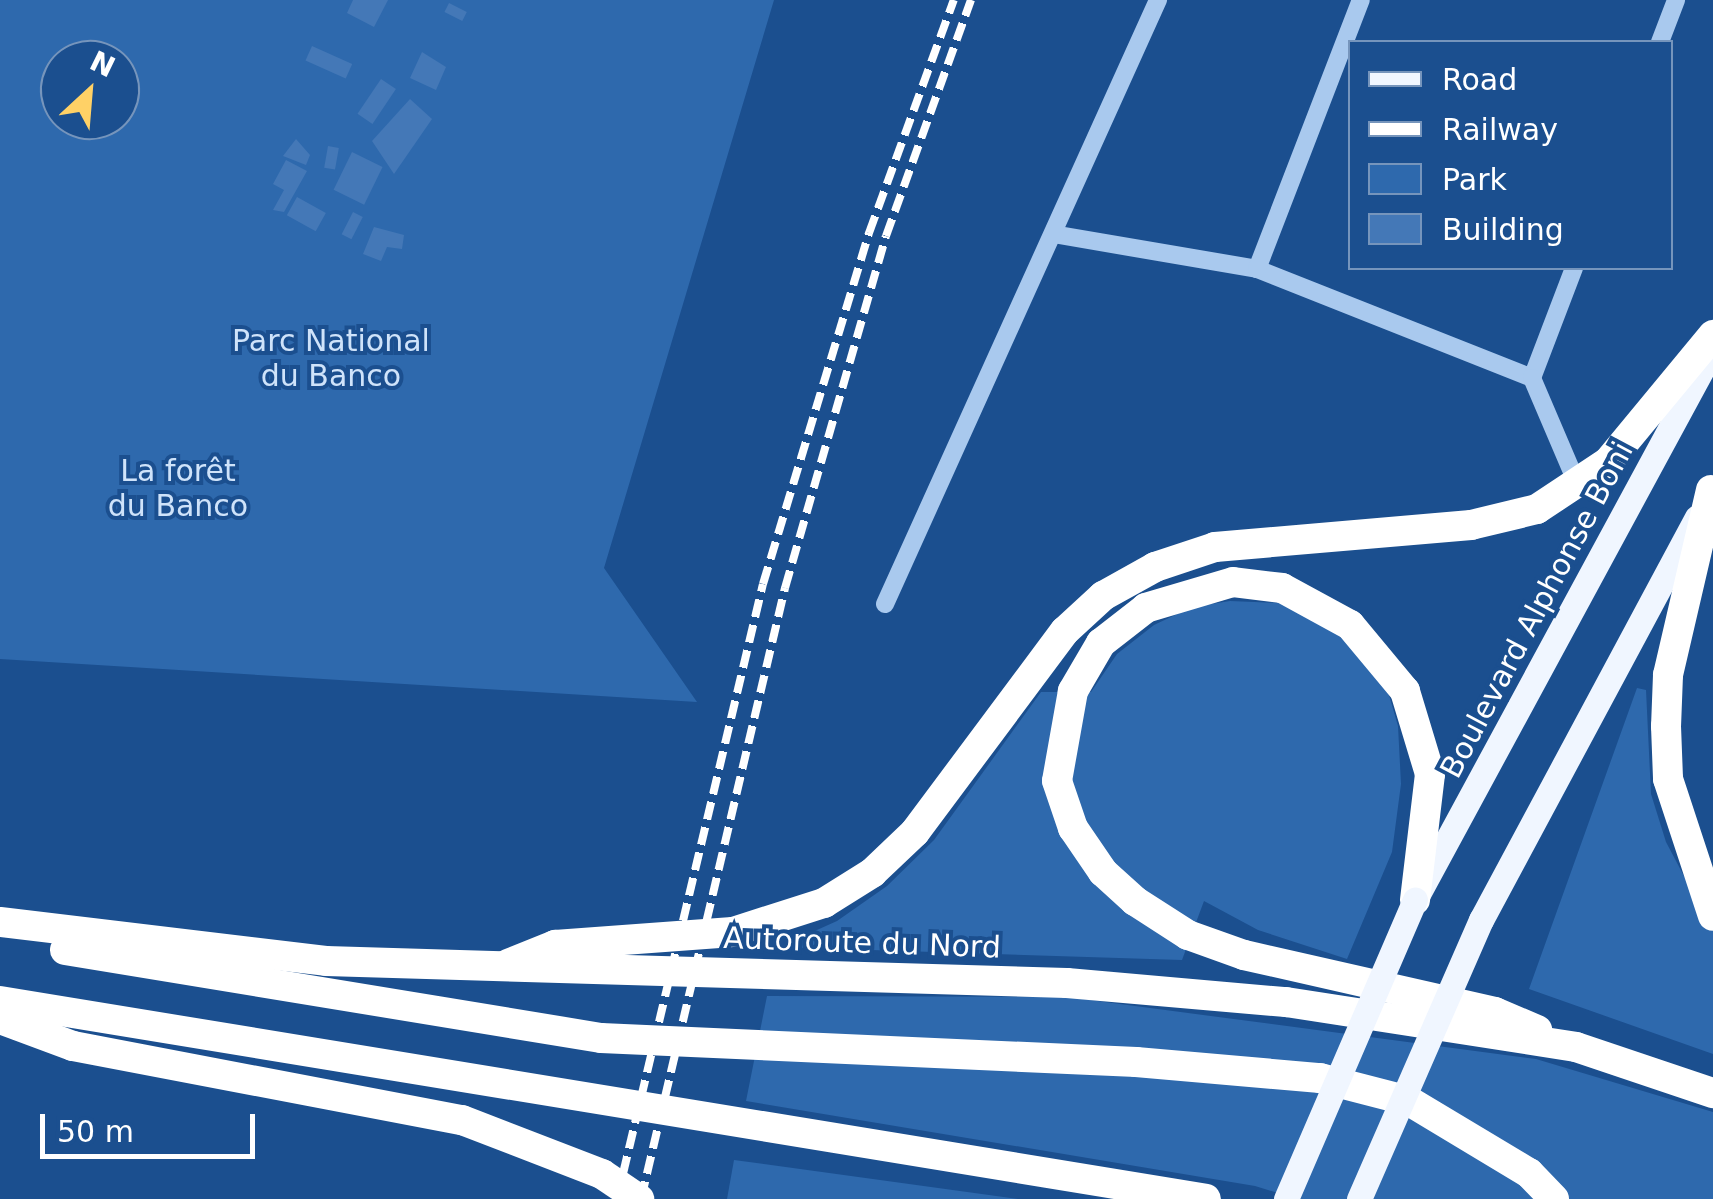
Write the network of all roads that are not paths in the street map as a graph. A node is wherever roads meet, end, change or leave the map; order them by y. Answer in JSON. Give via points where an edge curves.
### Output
{"nodes":[{"id":1,"x":1158,"y":0,"type":"edge"},
{"id":2,"x":1361,"y":0,"type":"edge"},
{"id":3,"x":1676,"y":0,"type":"edge"},
{"id":4,"x":1661,"y":40,"type":"edge"},
{"id":5,"x":1053,"y":234,"type":"junction"},
{"id":6,"x":1257,"y":269,"type":"junction"},
{"id":7,"x":1573,"y":270,"type":"edge"},
{"id":8,"x":1713,"y":335,"type":"edge"},
{"id":9,"x":1713,"y":349,"type":"edge"},
{"id":10,"x":1532,"y":378,"type":"junction"},
{"id":11,"x":1578,"y":486,"type":"junction"},
{"id":12,"x":1712,"y":488,"type":"edge"},
{"id":13,"x":885,"y":604,"type":"dead end"},
{"id":14,"x":1415,"y":900,"type":"junction"},
{"id":15,"x":1713,"y":916,"type":"edge"},
{"id":16,"x":0,"y":922,"type":"edge"},
{"id":17,"x":0,"y":936,"type":"edge"},
{"id":18,"x":497,"y":968,"type":"junction"},
{"id":19,"x":0,"y":1002,"type":"edge"},
{"id":20,"x":0,"y":1018,"type":"edge"},
{"id":21,"x":1576,"y":1047,"type":"junction"},
{"id":22,"x":1713,"y":1093,"type":"edge"},
{"id":23,"x":640,"y":1199,"type":"edge"},
{"id":24,"x":1206,"y":1199,"type":"edge"},
{"id":25,"x":1286,"y":1199,"type":"edge"},
{"id":26,"x":1359,"y":1199,"type":"edge"},
{"id":27,"x":1554,"y":1199,"type":"edge"}],
"edges":[{"from":1,"to":5,"type":"lane"},
{"from":2,"to":6,"type":"lane"},
{"from":3,"to":4,"type":"lane"},
{"from":5,"to":6,"type":"lane"},
{"from":5,"to":13,"type":"lane"},
{"from":6,"to":10,"type":"lane"},
{"from":7,"to":10,"type":"lane"},
{"from":8,"to":11,"type":"highway","via":[[1645,423]]},
{"from":9,"to":14,"type":"main road","name":"Boulevard Alphonse Boni"},
{"from":10,"to":11,"type":"lane"},
{"from":11,"to":18,"type":"highway","via":[[1537,508],[1471,525],[1266,540],[1154,566],[1102,596],[1066,631],[915,832],[872,874],[824,903],[733,932],[555,945]]},
{"from":12,"to":15,"type":"highway","via":[[1668,676],[1666,726],[1668,779]]},
{"from":12,"to":26,"type":"main road","bridge":true,"via":[[1481,920]]},
{"from":14,"to":21,"type":"highway","via":[[1430,774],[1405,692],[1350,625],[1282,588],[1233,582],[1146,608],[1101,643],[1073,691],[1057,781],[1073,828],[1135,901],[1188,936],[1244,956],[1495,1012]]},
{"from":14,"to":25,"type":"main road","name":"Boulevard Alphonse Boni","bridge":true},
{"from":16,"to":18,"type":"highway","name":"Autoroute du Nord","via":[[326,961]]},
{"from":17,"to":27,"type":"highway","via":[[163,970],[600,1038],[1136,1062],[1320,1078],[1409,1101],[1529,1173]]},
{"from":18,"to":21,"type":"highway","name":"Autoroute du Nord","via":[[1067,983],[1286,1002]]},
{"from":19,"to":24,"type":"highway"},
{"from":20,"to":23,"type":"highway","via":[[72,1046],[462,1120],[544,1148]]},
{"from":21,"to":22,"type":"highway","name":"Autoroute du Nord"}]}
